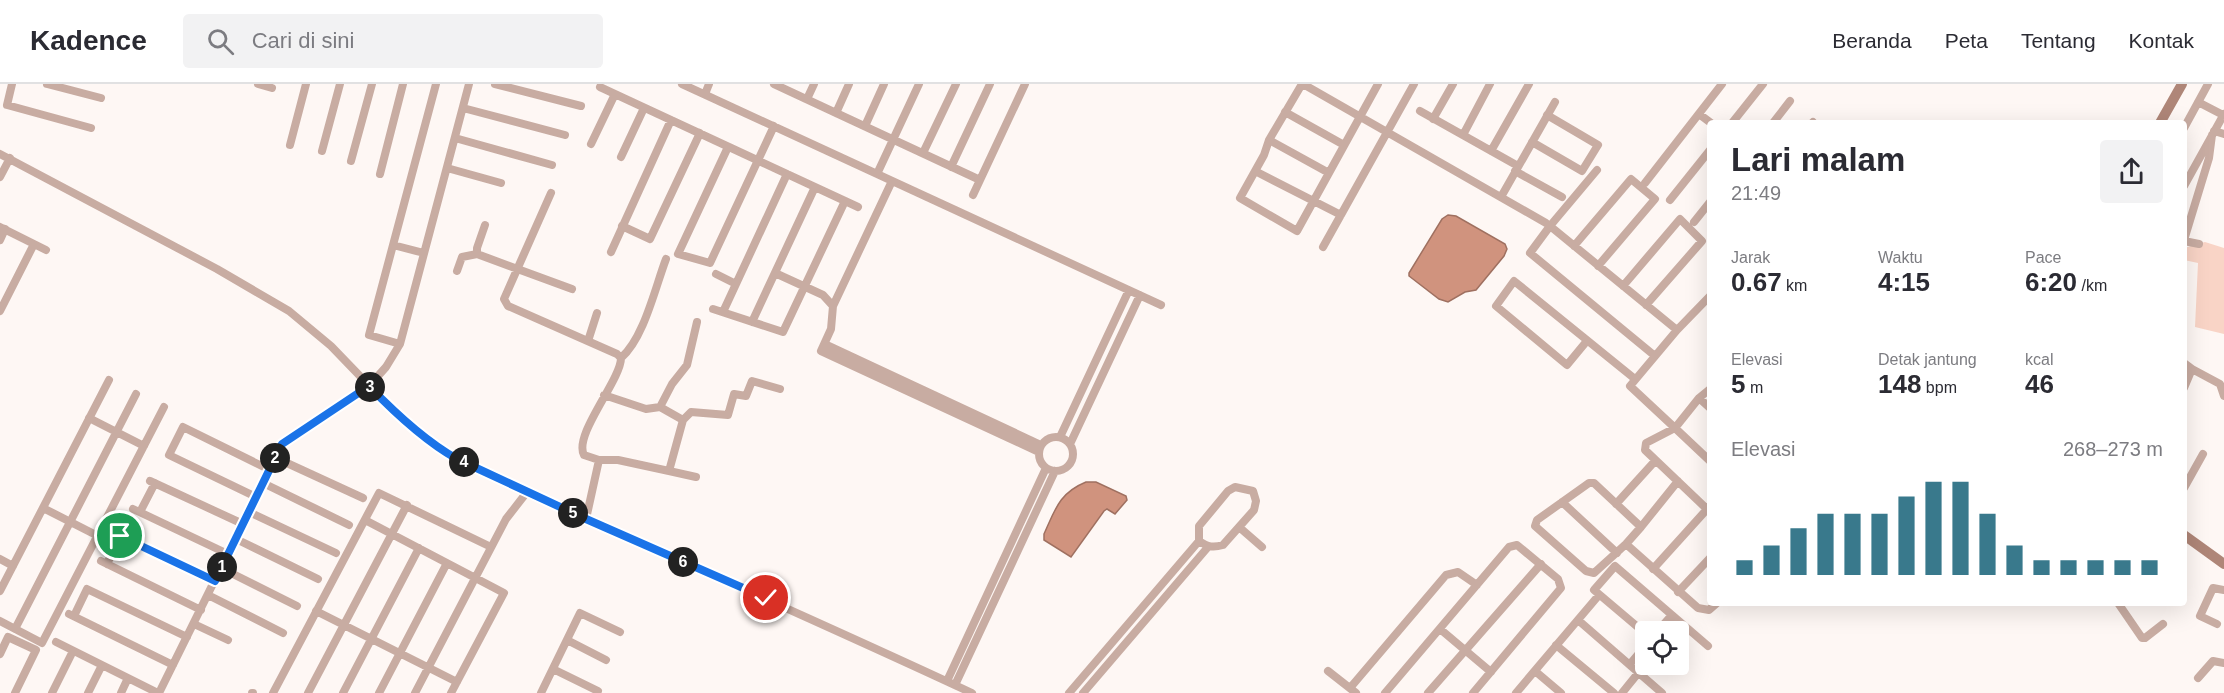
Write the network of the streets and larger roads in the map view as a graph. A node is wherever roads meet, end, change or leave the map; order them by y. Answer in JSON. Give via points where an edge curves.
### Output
{"nodes":[{"id":1,"x":12,"y":84,"type":"edge"},
{"id":2,"x":47,"y":84,"type":"edge"},
{"id":3,"x":258,"y":84,"type":"edge"},
{"id":4,"x":306,"y":84,"type":"edge"},
{"id":5,"x":340,"y":84,"type":"edge"},
{"id":6,"x":372,"y":84,"type":"edge"},
{"id":7,"x":404,"y":84,"type":"edge"},
{"id":8,"x":436,"y":84,"type":"edge"},
{"id":9,"x":470,"y":84,"type":"edge"},
{"id":10,"x":495,"y":84,"type":"edge"},
{"id":11,"x":682,"y":84,"type":"edge"},
{"id":12,"x":709,"y":84,"type":"edge"},
{"id":13,"x":774,"y":84,"type":"edge"},
{"id":14,"x":814,"y":84,"type":"edge"},
{"id":15,"x":849,"y":84,"type":"edge"},
{"id":16,"x":884,"y":84,"type":"edge"},
{"id":17,"x":919,"y":84,"type":"edge"},
{"id":18,"x":956,"y":84,"type":"edge"},
{"id":19,"x":990,"y":84,"type":"edge"},
{"id":20,"x":1289,"y":84,"type":"edge"},
{"id":21,"x":1378,"y":84,"type":"edge"},
{"id":22,"x":1414,"y":84,"type":"edge"},
{"id":23,"x":1453,"y":84,"type":"edge"},
{"id":24,"x":1490,"y":84,"type":"edge"},
{"id":25,"x":1529,"y":84,"type":"edge"},
{"id":26,"x":1722,"y":84,"type":"edge"},
{"id":27,"x":1763,"y":84,"type":"edge"},
{"id":28,"x":2182,"y":84,"type":"edge"},
{"id":29,"x":2208,"y":84,"type":"edge"},
{"id":30,"x":1021,"y":85,"type":"edge"},
{"id":31,"x":1301,"y":86,"type":"edge"},
{"id":32,"x":600,"y":87,"type":"dead end"},
{"id":33,"x":272,"y":88,"type":"edge"},
{"id":34,"x":615,"y":94,"type":"junction"},
{"id":35,"x":705,"y":94,"type":"junction"},
{"id":36,"x":101,"y":98,"type":"dead end"},
{"id":37,"x":807,"y":99,"type":"junction"},
{"id":38,"x":1790,"y":101,"type":"dead end"},
{"id":39,"x":1555,"y":102,"type":"dead end"},
{"id":40,"x":2198,"y":102,"type":"junction"},
{"id":41,"x":581,"y":106,"type":"dead end"},
{"id":42,"x":463,"y":108,"type":"junction"},
{"id":43,"x":644,"y":108,"type":"junction"},
{"id":44,"x":1420,"y":111,"type":"dead end"},
{"id":45,"x":1286,"y":112,"type":"junction"},
{"id":46,"x":836,"y":113,"type":"junction"},
{"id":47,"x":1699,"y":114,"type":"junction"},
{"id":48,"x":1547,"y":115,"type":"junction"},
{"id":49,"x":2224,"y":115,"type":"edge"},
{"id":50,"x":1360,"y":117,"type":"junction"},
{"id":51,"x":1433,"y":119,"type":"junction"},
{"id":52,"x":670,"y":120,"type":"junction"},
{"id":53,"x":1707,"y":120,"type":"edge"},
{"id":54,"x":1734,"y":120,"type":"edge"},
{"id":55,"x":1775,"y":120,"type":"edge"},
{"id":56,"x":2162,"y":120,"type":"edge"},
{"id":57,"x":2187,"y":122,"type":"edge"},
{"id":58,"x":774,"y":126,"type":"junction"},
{"id":59,"x":865,"y":126,"type":"junction"},
{"id":60,"x":91,"y":128,"type":"dead end"},
{"id":61,"x":1387,"y":132,"type":"junction"},
{"id":62,"x":2213,"y":133,"type":"junction"},
{"id":63,"x":700,"y":134,"type":"junction"},
{"id":64,"x":2224,"y":134,"type":"edge"},
{"id":65,"x":565,"y":135,"type":"dead end"},
{"id":66,"x":1463,"y":135,"type":"junction"},
{"id":67,"x":455,"y":138,"type":"junction"},
{"id":68,"x":893,"y":139,"type":"junction"},
{"id":69,"x":1269,"y":140,"type":"junction"},
{"id":70,"x":1532,"y":142,"type":"junction"},
{"id":71,"x":591,"y":144,"type":"dead end"},
{"id":72,"x":290,"y":145,"type":"dead end"},
{"id":73,"x":1344,"y":145,"type":"junction"},
{"id":74,"x":728,"y":147,"type":"junction"},
{"id":75,"x":322,"y":151,"type":"dead end"},
{"id":76,"x":1491,"y":151,"type":"junction"},
{"id":77,"x":923,"y":153,"type":"junction"},
{"id":78,"x":1707,"y":154,"type":"edge"},
{"id":79,"x":3,"y":157,"type":"edge"},
{"id":80,"x":621,"y":157,"type":"dead end"},
{"id":81,"x":758,"y":160,"type":"junction"},
{"id":82,"x":351,"y":161,"type":"dead end"},
{"id":83,"x":552,"y":165,"type":"dead end"},
{"id":84,"x":951,"y":167,"type":"junction"},
{"id":85,"x":447,"y":168,"type":"junction"},
{"id":86,"x":1516,"y":169,"type":"junction"},
{"id":87,"x":1597,"y":170,"type":"dead end"},
{"id":88,"x":1255,"y":171,"type":"junction"},
{"id":89,"x":1329,"y":173,"type":"junction"},
{"id":90,"x":380,"y":174,"type":"dead end"},
{"id":91,"x":787,"y":174,"type":"junction"},
{"id":92,"x":877,"y":174,"type":"junction"},
{"id":93,"x":0,"y":177,"type":"edge"},
{"id":94,"x":980,"y":180,"type":"junction"},
{"id":95,"x":892,"y":181,"type":"junction"},
{"id":96,"x":2187,"y":181,"type":"edge"},
{"id":97,"x":501,"y":183,"type":"dead end"},
{"id":98,"x":1645,"y":183,"type":"dead end"},
{"id":99,"x":815,"y":187,"type":"junction"},
{"id":100,"x":551,"y":193,"type":"dead end"},
{"id":101,"x":973,"y":195,"type":"dead end"},
{"id":102,"x":1562,"y":196,"type":"dead end"},
{"id":103,"x":1501,"y":197,"type":"junction"},
{"id":104,"x":1314,"y":200,"type":"junction"},
{"id":105,"x":1670,"y":200,"type":"dead end"},
{"id":106,"x":845,"y":201,"type":"junction"},
{"id":107,"x":1707,"y":206,"type":"edge"},
{"id":108,"x":858,"y":207,"type":"dead end"},
{"id":109,"x":1341,"y":214,"type":"junction"},
{"id":110,"x":1694,"y":222,"type":"dead end"},
{"id":111,"x":485,"y":225,"type":"dead end"},
{"id":112,"x":1548,"y":225,"type":"junction"},
{"id":113,"x":622,"y":226,"type":"junction"},
{"id":114,"x":3,"y":228,"type":"edge"},
{"id":115,"x":2187,"y":231,"type":"edge"},
{"id":116,"x":0,"y":240,"type":"edge"},
{"id":117,"x":2187,"y":242,"type":"edge"},
{"id":118,"x":34,"y":244,"type":"junction"},
{"id":119,"x":2199,"y":244,"type":"dead end"},
{"id":120,"x":393,"y":245,"type":"junction"},
{"id":121,"x":1574,"y":246,"type":"junction"},
{"id":122,"x":1323,"y":247,"type":"dead end"},
{"id":123,"x":46,"y":250,"type":"dead end"},
{"id":124,"x":611,"y":252,"type":"dead end"},
{"id":125,"x":424,"y":253,"type":"junction"},
{"id":126,"x":477,"y":255,"type":"junction"},
{"id":127,"x":666,"y":259,"type":"dead end"},
{"id":128,"x":1598,"y":266,"type":"junction"},
{"id":129,"x":516,"y":267,"type":"junction"},
{"id":130,"x":457,"y":271,"type":"dead end"},
{"id":131,"x":775,"y":273,"type":"junction"},
{"id":132,"x":716,"y":274,"type":"dead end"},
{"id":133,"x":736,"y":284,"type":"junction"},
{"id":134,"x":805,"y":286,"type":"junction"},
{"id":135,"x":1623,"y":286,"type":"junction"},
{"id":136,"x":572,"y":289,"type":"dead end"},
{"id":137,"x":1129,"y":290,"type":"junction"},
{"id":138,"x":1140,"y":295,"type":"junction"},
{"id":139,"x":1707,"y":299,"type":"edge"},
{"id":140,"x":1161,"y":305,"type":"dead end"},
{"id":141,"x":1646,"y":305,"type":"junction"},
{"id":142,"x":833,"y":306,"type":"junction"},
{"id":143,"x":713,"y":309,"type":"dead end"},
{"id":144,"x":0,"y":311,"type":"edge"},
{"id":145,"x":723,"y":312,"type":"junction"},
{"id":146,"x":597,"y":313,"type":"dead end"},
{"id":147,"x":697,"y":322,"type":"dead end"},
{"id":148,"x":752,"y":322,"type":"junction"},
{"id":149,"x":1677,"y":330,"type":"junction"},
{"id":150,"x":588,"y":341,"type":"junction"},
{"id":151,"x":1586,"y":342,"type":"junction"},
{"id":152,"x":400,"y":344,"type":"junction"},
{"id":153,"x":1655,"y":356,"type":"junction"},
{"id":154,"x":621,"y":358,"type":"junction"},
{"id":155,"x":2187,"y":365,"type":"edge"},
{"id":156,"x":2192,"y":369,"type":"junction"},
{"id":157,"x":1635,"y":379,"type":"junction"},
{"id":158,"x":109,"y":380,"type":"dead end"},
{"id":159,"x":2187,"y":381,"type":"edge"},
{"id":160,"x":369,"y":386,"type":"junction"},
{"id":161,"x":780,"y":388,"type":"dead end"},
{"id":162,"x":1707,"y":391,"type":"edge"},
{"id":163,"x":136,"y":394,"type":"dead end"},
{"id":164,"x":604,"y":395,"type":"junction"},
{"id":165,"x":2224,"y":396,"type":"edge"},
{"id":166,"x":1699,"y":398,"type":"junction"},
{"id":167,"x":1707,"y":405,"type":"edge"},
{"id":168,"x":164,"y":407,"type":"dead end"},
{"id":169,"x":660,"y":407,"type":"junction"},
{"id":170,"x":89,"y":418,"type":"junction"},
{"id":171,"x":683,"y":420,"type":"junction"},
{"id":172,"x":1675,"y":428,"type":"junction"},
{"id":173,"x":117,"y":432,"type":"junction"},
{"id":174,"x":1060,"y":437,"type":"junction"},
{"id":175,"x":1070,"y":444,"type":"junction"},
{"id":176,"x":144,"y":446,"type":"junction"},
{"id":177,"x":1040,"y":448,"type":"junction"},
{"id":178,"x":2202,"y":454,"type":"dead end"},
{"id":179,"x":276,"y":458,"type":"junction"},
{"id":180,"x":1707,"y":458,"type":"edge"},
{"id":181,"x":599,"y":460,"type":"junction"},
{"id":182,"x":1655,"y":461,"type":"junction"},
{"id":183,"x":1046,"y":468,"type":"junction"},
{"id":184,"x":270,"y":470,"type":"junction"},
{"id":185,"x":669,"y":471,"type":"junction"},
{"id":186,"x":1055,"y":471,"type":"junction"},
{"id":187,"x":696,"y":477,"type":"dead end"},
{"id":188,"x":1678,"y":482,"type":"junction"},
{"id":189,"x":2187,"y":482,"type":"edge"},
{"id":190,"x":263,"y":483,"type":"junction"},
{"id":191,"x":527,"y":492,"type":"junction"},
{"id":192,"x":256,"y":497,"type":"junction"},
{"id":193,"x":363,"y":498,"type":"dead end"},
{"id":194,"x":1562,"y":502,"type":"junction"},
{"id":195,"x":1616,"y":504,"type":"junction"},
{"id":196,"x":407,"y":505,"type":"junction"},
{"id":197,"x":1707,"y":507,"type":"edge"},
{"id":198,"x":43,"y":508,"type":"junction"},
{"id":199,"x":1707,"y":511,"type":"edge"},
{"id":200,"x":249,"y":512,"type":"junction"},
{"id":201,"x":588,"y":512,"type":"junction"},
{"id":202,"x":365,"y":520,"type":"junction"},
{"id":203,"x":70,"y":522,"type":"junction"},
{"id":204,"x":243,"y":524,"type":"junction"},
{"id":205,"x":349,"y":525,"type":"dead end"},
{"id":206,"x":1239,"y":527,"type":"junction"},
{"id":207,"x":1641,"y":527,"type":"junction"},
{"id":208,"x":392,"y":534,"type":"junction"},
{"id":209,"x":98,"y":536,"type":"junction"},
{"id":210,"x":2187,"y":537,"type":"edge"},
{"id":211,"x":236,"y":539,"type":"junction"},
{"id":212,"x":1199,"y":541,"type":"junction"},
{"id":213,"x":1626,"y":544,"type":"junction"},
{"id":214,"x":491,"y":547,"type":"junction"},
{"id":215,"x":1208,"y":547,"type":"junction"},
{"id":216,"x":1262,"y":547,"type":"dead end"},
{"id":217,"x":419,"y":548,"type":"junction"},
{"id":218,"x":336,"y":553,"type":"dead end"},
{"id":219,"x":1617,"y":553,"type":"junction"},
{"id":220,"x":228,"y":554,"type":"junction"},
{"id":221,"x":0,"y":559,"type":"edge"},
{"id":222,"x":1707,"y":561,"type":"edge"},
{"id":223,"x":447,"y":563,"type":"junction"},
{"id":224,"x":1541,"y":564,"type":"junction"},
{"id":225,"x":2224,"y":564,"type":"edge"},
{"id":226,"x":13,"y":566,"type":"junction"},
{"id":227,"x":221,"y":568,"type":"junction"},
{"id":228,"x":1653,"y":569,"type":"junction"},
{"id":229,"x":475,"y":578,"type":"junction"},
{"id":230,"x":318,"y":579,"type":"dead end"},
{"id":231,"x":215,"y":581,"type":"junction"},
{"id":232,"x":1478,"y":585,"type":"junction"},
{"id":233,"x":2224,"y":590,"type":"edge"},
{"id":234,"x":0,"y":591,"type":"edge"},
{"id":235,"x":1678,"y":592,"type":"junction"},
{"id":236,"x":1599,"y":594,"type":"junction"},
{"id":237,"x":208,"y":595,"type":"junction"},
{"id":238,"x":297,"y":606,"type":"dead end"},
{"id":239,"x":1715,"y":606,"type":"edge"},
{"id":240,"x":2120,"y":606,"type":"edge"},
{"id":241,"x":201,"y":610,"type":"junction"},
{"id":242,"x":316,"y":611,"type":"junction"},
{"id":243,"x":1672,"y":615,"type":"junction"},
{"id":244,"x":1578,"y":620,"type":"junction"},
{"id":245,"x":0,"y":621,"type":"edge"},
{"id":246,"x":1667,"y":621,"type":"edge"},
{"id":247,"x":194,"y":624,"type":"junction"},
{"id":248,"x":344,"y":624,"type":"junction"},
{"id":249,"x":2163,"y":624,"type":"dead end"},
{"id":250,"x":2217,"y":624,"type":"dead end"},
{"id":251,"x":1635,"y":625,"type":"edge"},
{"id":252,"x":1125,"y":628,"type":"junction"},
{"id":253,"x":15,"y":629,"type":"junction"},
{"id":254,"x":1440,"y":629,"type":"junction"},
{"id":255,"x":621,"y":632,"type":"dead end"},
{"id":256,"x":283,"y":633,"type":"dead end"},
{"id":257,"x":1133,"y":635,"type":"junction"},
{"id":258,"x":187,"y":637,"type":"junction"},
{"id":259,"x":372,"y":639,"type":"junction"},
{"id":260,"x":228,"y":640,"type":"dead end"},
{"id":261,"x":567,"y":640,"type":"junction"},
{"id":262,"x":56,"y":642,"type":"dead end"},
{"id":263,"x":1556,"y":645,"type":"junction"},
{"id":264,"x":1708,"y":646,"type":"dead end"},
{"id":265,"x":1465,"y":649,"type":"junction"},
{"id":266,"x":73,"y":651,"type":"junction"},
{"id":267,"x":400,"y":653,"type":"junction"},
{"id":268,"x":0,"y":654,"type":"edge"},
{"id":269,"x":1635,"y":658,"type":"edge"},
{"id":270,"x":606,"y":660,"type":"dead end"},
{"id":271,"x":2224,"y":663,"type":"edge"},
{"id":272,"x":1630,"y":664,"type":"junction"},
{"id":273,"x":102,"y":665,"type":"junction"},
{"id":274,"x":173,"y":665,"type":"junction"},
{"id":275,"x":428,"y":668,"type":"junction"},
{"id":276,"x":1635,"y":668,"type":"edge"},
{"id":277,"x":553,"y":669,"type":"junction"},
{"id":278,"x":1328,"y":671,"type":"dead end"},
{"id":279,"x":1534,"y":671,"type":"junction"},
{"id":280,"x":1491,"y":672,"type":"junction"},
{"id":281,"x":1637,"y":675,"type":"edge"},
{"id":282,"x":1642,"y":675,"type":"edge"},
{"id":283,"x":128,"y":678,"type":"junction"},
{"id":284,"x":2198,"y":678,"type":"dead end"},
{"id":285,"x":951,"y":683,"type":"junction"},
{"id":286,"x":454,"y":690,"type":"edge"},
{"id":287,"x":1353,"y":690,"type":"edge"},
{"id":288,"x":598,"y":691,"type":"dead end"},
{"id":289,"x":15,"y":693,"type":"edge"},
{"id":290,"x":52,"y":693,"type":"edge"},
{"id":291,"x":88,"y":693,"type":"edge"},
{"id":292,"x":121,"y":693,"type":"edge"},
{"id":293,"x":159,"y":693,"type":"edge"},
{"id":294,"x":273,"y":693,"type":"edge"},
{"id":295,"x":308,"y":693,"type":"edge"},
{"id":296,"x":343,"y":693,"type":"edge"},
{"id":297,"x":379,"y":693,"type":"edge"},
{"id":298,"x":415,"y":693,"type":"edge"},
{"id":299,"x":541,"y":693,"type":"edge"},
{"id":300,"x":972,"y":693,"type":"edge"},
{"id":301,"x":1069,"y":693,"type":"edge"},
{"id":302,"x":1083,"y":693,"type":"edge"},
{"id":303,"x":1385,"y":693,"type":"edge"},
{"id":304,"x":1428,"y":693,"type":"edge"},
{"id":305,"x":1473,"y":693,"type":"edge"},
{"id":306,"x":1516,"y":693,"type":"edge"},
{"id":307,"x":1561,"y":693,"type":"edge"},
{"id":308,"x":1614,"y":693,"type":"edge"},
{"id":309,"x":1622,"y":693,"type":"edge"},
{"id":310,"x":1662,"y":693,"type":"edge"}],
"edges":[{"from":1,"to":60,"type":"street","via":[[7,105]]},
{"from":2,"to":36,"type":"street"},
{"from":3,"to":33,"type":"street"},
{"from":4,"to":72,"type":"street"},
{"from":5,"to":75,"type":"street"},
{"from":6,"to":82,"type":"street"},
{"from":7,"to":90,"type":"street"},
{"from":8,"to":120,"type":"street"},
{"from":9,"to":42,"type":"street"},
{"from":10,"to":41,"type":"street"},
{"from":11,"to":35,"type":"street"},
{"from":12,"to":35,"type":"street"},
{"from":13,"to":37,"type":"street"},
{"from":14,"to":37,"type":"street"},
{"from":15,"to":46,"type":"street"},
{"from":16,"to":59,"type":"street"},
{"from":17,"to":68,"type":"street"},
{"from":18,"to":77,"type":"street"},
{"from":19,"to":84,"type":"street"},
{"from":20,"to":31,"type":"street"},
{"from":21,"to":50,"type":"street"},
{"from":22,"to":61,"type":"street"},
{"from":23,"to":51,"type":"street"},
{"from":24,"to":66,"type":"street"},
{"from":25,"to":76,"type":"street"},
{"from":26,"to":47,"type":"street"},
{"from":27,"to":54,"type":"street"},
{"from":28,"to":56,"type":"street"},
{"from":29,"to":40,"type":"street"},
{"from":30,"to":94,"type":"street"},
{"from":31,"to":45,"type":"street"},
{"from":31,"to":50,"type":"street"},
{"from":32,"to":34,"type":"street"},
{"from":34,"to":43,"type":"street"},
{"from":34,"to":71,"type":"street"},
{"from":35,"to":58,"type":"street"},
{"from":37,"to":46,"type":"street"},
{"from":38,"to":55,"type":"street"},
{"from":39,"to":48,"type":"street"},
{"from":40,"to":49,"type":"street"},
{"from":40,"to":57,"type":"street"},
{"from":42,"to":65,"type":"street"},
{"from":42,"to":67,"type":"street"},
{"from":43,"to":52,"type":"street"},
{"from":43,"to":80,"type":"street"},
{"from":44,"to":51,"type":"street"},
{"from":45,"to":69,"type":"street"},
{"from":45,"to":73,"type":"street"},
{"from":46,"to":59,"type":"street"},
{"from":47,"to":53,"type":"street"},
{"from":47,"to":98,"type":"street"},
{"from":48,"to":70,"type":"street"},
{"from":48,"to":70,"type":"street","via":[[1598,145],[1582,171]]},
{"from":49,"to":62,"type":"street"},
{"from":50,"to":61,"type":"street"},
{"from":50,"to":73,"type":"street"},
{"from":51,"to":66,"type":"street"},
{"from":52,"to":63,"type":"street"},
{"from":52,"to":113,"type":"street"},
{"from":58,"to":81,"type":"street"},
{"from":58,"to":92,"type":"street"},
{"from":59,"to":68,"type":"street"},
{"from":61,"to":103,"type":"street"},
{"from":61,"to":109,"type":"street"},
{"from":62,"to":64,"type":"street"},
{"from":62,"to":96,"type":"street"},
{"from":62,"to":115,"type":"street"},
{"from":63,"to":74,"type":"street"},
{"from":63,"to":113,"type":"street","via":[[650,239]]},
{"from":66,"to":76,"type":"street"},
{"from":67,"to":83,"type":"street"},
{"from":67,"to":85,"type":"street"},
{"from":68,"to":77,"type":"street"},
{"from":68,"to":92,"type":"street"},
{"from":69,"to":88,"type":"street"},
{"from":69,"to":89,"type":"street"},
{"from":70,"to":86,"type":"street"},
{"from":73,"to":89,"type":"street"},
{"from":74,"to":81,"type":"street"},
{"from":74,"to":81,"type":"street","via":[[678,254],[710,264]]},
{"from":76,"to":86,"type":"street"},
{"from":77,"to":84,"type":"street"},
{"from":78,"to":105,"type":"street"},
{"from":79,"to":93,"type":"street"},
{"from":79,"to":160,"type":"street","via":[[289,310]]},
{"from":81,"to":91,"type":"street"},
{"from":84,"to":94,"type":"street"},
{"from":85,"to":97,"type":"street"},
{"from":85,"to":125,"type":"street"},
{"from":86,"to":102,"type":"street"},
{"from":86,"to":103,"type":"street"},
{"from":87,"to":112,"type":"street"},
{"from":88,"to":104,"type":"street"},
{"from":88,"to":104,"type":"street","via":[[1240,198],[1297,231]]},
{"from":89,"to":104,"type":"street"},
{"from":91,"to":99,"type":"street"},
{"from":91,"to":133,"type":"street"},
{"from":92,"to":95,"type":"street"},
{"from":94,"to":101,"type":"street"},
{"from":95,"to":137,"type":"street"},
{"from":95,"to":142,"type":"street"},
{"from":99,"to":106,"type":"street"},
{"from":99,"to":131,"type":"street"},
{"from":100,"to":129,"type":"street"},
{"from":103,"to":112,"type":"street"},
{"from":104,"to":109,"type":"street"},
{"from":106,"to":108,"type":"street"},
{"from":106,"to":134,"type":"street"},
{"from":107,"to":110,"type":"street"},
{"from":109,"to":122,"type":"street"},
{"from":111,"to":126,"type":"street"},
{"from":112,"to":121,"type":"street"},
{"from":112,"to":153,"type":"street","via":[[1530,253]]},
{"from":113,"to":124,"type":"street"},
{"from":114,"to":116,"type":"street"},
{"from":114,"to":118,"type":"street"},
{"from":117,"to":119,"type":"street"},
{"from":118,"to":123,"type":"street"},
{"from":118,"to":144,"type":"street"},
{"from":120,"to":125,"type":"street"},
{"from":120,"to":152,"type":"street","via":[[369,335]]},
{"from":121,"to":128,"type":"street"},
{"from":121,"to":128,"type":"street","via":[[1630,179],[1655,199]]},
{"from":125,"to":152,"type":"street"},
{"from":126,"to":129,"type":"street"},
{"from":126,"to":130,"type":"street","via":[[463,256]]},
{"from":127,"to":154,"type":"street","via":[[637,334]]},
{"from":128,"to":135,"type":"street"},
{"from":129,"to":136,"type":"street"},
{"from":129,"to":150,"type":"street","via":[[504,297],[506,304]]},
{"from":131,"to":134,"type":"street"},
{"from":131,"to":148,"type":"street"},
{"from":132,"to":133,"type":"street"},
{"from":133,"to":145,"type":"street"},
{"from":134,"to":142,"type":"street","via":[[823,295]]},
{"from":134,"to":148,"type":"street","via":[[783,332]]},
{"from":135,"to":141,"type":"street"},
{"from":135,"to":141,"type":"street","via":[[1680,219],[1702,241]]},
{"from":137,"to":138,"type":"street"},
{"from":137,"to":174,"type":"street"},
{"from":138,"to":140,"type":"street"},
{"from":138,"to":175,"type":"street"},
{"from":139,"to":149,"type":"street"},
{"from":141,"to":149,"type":"street"},
{"from":142,"to":177,"type":"street","via":[[831,329],[821,351]]},
{"from":143,"to":145,"type":"street"},
{"from":145,"to":148,"type":"street"},
{"from":146,"to":150,"type":"street"},
{"from":147,"to":169,"type":"street","via":[[687,365]]},
{"from":149,"to":153,"type":"street"},
{"from":150,"to":154,"type":"street"},
{"from":151,"to":151,"type":"street","via":[[1567,365],[1496,306],[1514,281]]},
{"from":151,"to":157,"type":"street"},
{"from":152,"to":160,"type":"street"},
{"from":153,"to":157,"type":"street"},
{"from":154,"to":164,"type":"street"},
{"from":155,"to":156,"type":"street"},
{"from":156,"to":159,"type":"street"},
{"from":156,"to":165,"type":"street","via":[[2220,384]]},
{"from":157,"to":172,"type":"street","via":[[1630,386]]},
{"from":158,"to":170,"type":"street"},
{"from":160,"to":179,"type":"street","via":[[282,444]]},
{"from":160,"to":191,"type":"street","via":[[443,451]]},
{"from":161,"to":171,"type":"street","via":[[752,381],[747,396],[735,394],[729,415],[691,412]]},
{"from":162,"to":166,"type":"street"},
{"from":163,"to":173,"type":"street"},
{"from":164,"to":169,"type":"street","via":[[646,409]]},
{"from":164,"to":181,"type":"street","via":[[581,448],[584,455]]},
{"from":166,"to":167,"type":"street"},
{"from":166,"to":172,"type":"street"},
{"from":168,"to":176,"type":"street"},
{"from":169,"to":171,"type":"street"},
{"from":170,"to":173,"type":"street"},
{"from":170,"to":198,"type":"street"},
{"from":171,"to":185,"type":"street"},
{"from":172,"to":180,"type":"street"},
{"from":172,"to":182,"type":"street","via":[[1644,446]]},
{"from":173,"to":176,"type":"street"},
{"from":173,"to":203,"type":"street"},
{"from":174,"to":175,"type":"street"},
{"from":174,"to":177,"type":"street","via":[[1046,439]]},
{"from":175,"to":186,"type":"street","via":[[1072,460]]},
{"from":176,"to":209,"type":"street"},
{"from":177,"to":183,"type":"street"},
{"from":178,"to":189,"type":"street"},
{"from":179,"to":184,"type":"street"},
{"from":179,"to":193,"type":"street"},
{"from":181,"to":185,"type":"street"},
{"from":181,"to":201,"type":"street"},
{"from":182,"to":188,"type":"street"},
{"from":182,"to":195,"type":"street"},
{"from":183,"to":186,"type":"street"},
{"from":183,"to":285,"type":"street"},
{"from":184,"to":190,"type":"street"},
{"from":184,"to":192,"type":"street","via":[[183,427],[169,455]]},
{"from":185,"to":187,"type":"street"},
{"from":186,"to":285,"type":"street"},
{"from":188,"to":197,"type":"street"},
{"from":188,"to":207,"type":"street"},
{"from":190,"to":192,"type":"street"},
{"from":190,"to":205,"type":"street"},
{"from":191,"to":201,"type":"street"},
{"from":191,"to":214,"type":"street"},
{"from":192,"to":200,"type":"street"},
{"from":194,"to":195,"type":"street","via":[[1592,482]]},
{"from":194,"to":219,"type":"street"},
{"from":194,"to":219,"type":"street","via":[[1537,520],[1535,526],[1539,531],[1590,573],[1598,571]]},
{"from":195,"to":207,"type":"street"},
{"from":196,"to":202,"type":"street","via":[[379,493]]},
{"from":196,"to":208,"type":"street"},
{"from":196,"to":214,"type":"street"},
{"from":198,"to":203,"type":"street"},
{"from":198,"to":226,"type":"street"},
{"from":199,"to":228,"type":"street"},
{"from":200,"to":204,"type":"street"},
{"from":200,"to":218,"type":"street"},
{"from":201,"to":285,"type":"street"},
{"from":202,"to":208,"type":"street"},
{"from":202,"to":242,"type":"street"},
{"from":203,"to":209,"type":"street"},
{"from":203,"to":253,"type":"street"},
{"from":204,"to":211,"type":"street"},
{"from":204,"to":220,"type":"street","via":[[152,482],[137,510]]},
{"from":206,"to":212,"type":"street","via":[[1254,510],[1256,501],[1253,491],[1235,487],[1199,526]]},
{"from":206,"to":215,"type":"street","via":[[1223,545]]},
{"from":206,"to":216,"type":"street"},
{"from":207,"to":213,"type":"street"},
{"from":208,"to":217,"type":"street"},
{"from":208,"to":248,"type":"street"},
{"from":209,"to":253,"type":"street","via":[[42,643]]},
{"from":210,"to":225,"type":"street"},
{"from":211,"to":220,"type":"street"},
{"from":211,"to":230,"type":"street"},
{"from":212,"to":215,"type":"street"},
{"from":212,"to":252,"type":"street"},
{"from":213,"to":219,"type":"street"},
{"from":213,"to":228,"type":"street"},
{"from":214,"to":229,"type":"street"},
{"from":215,"to":257,"type":"street"},
{"from":217,"to":223,"type":"street"},
{"from":217,"to":259,"type":"street"},
{"from":220,"to":227,"type":"street"},
{"from":221,"to":226,"type":"street"},
{"from":222,"to":235,"type":"street"},
{"from":223,"to":229,"type":"street"},
{"from":223,"to":267,"type":"street"},
{"from":224,"to":232,"type":"street","via":[[1517,545],[1511,545]]},
{"from":224,"to":265,"type":"street"},
{"from":224,"to":280,"type":"street","via":[[1558,579],[1561,588]]},
{"from":226,"to":234,"type":"street"},
{"from":227,"to":231,"type":"street"},
{"from":227,"to":238,"type":"street"},
{"from":228,"to":235,"type":"street"},
{"from":229,"to":275,"type":"street"},
{"from":229,"to":286,"type":"street","via":[[504,593]]},
{"from":231,"to":237,"type":"street"},
{"from":231,"to":241,"type":"street","via":[[120,536],[104,563]]},
{"from":232,"to":254,"type":"street"},
{"from":232,"to":287,"type":"street","via":[[1458,572],[1446,575]]},
{"from":233,"to":250,"type":"street","via":[[2213,588],[2200,616]]},
{"from":235,"to":239,"type":"street","via":[[1702,610]]},
{"from":236,"to":243,"type":"street","via":[[1594,590],[1615,566]]},
{"from":236,"to":244,"type":"street"},
{"from":236,"to":251,"type":"street"},
{"from":237,"to":241,"type":"street"},
{"from":237,"to":256,"type":"street"},
{"from":240,"to":249,"type":"street","via":[[2142,638]]},
{"from":241,"to":247,"type":"street"},
{"from":242,"to":248,"type":"street"},
{"from":242,"to":294,"type":"street"},
{"from":243,"to":246,"type":"street"},
{"from":243,"to":264,"type":"street"},
{"from":244,"to":263,"type":"street"},
{"from":244,"to":272,"type":"street"},
{"from":245,"to":253,"type":"street"},
{"from":247,"to":258,"type":"street"},
{"from":247,"to":260,"type":"street"},
{"from":248,"to":259,"type":"street"},
{"from":248,"to":295,"type":"street"},
{"from":252,"to":257,"type":"street"},
{"from":252,"to":301,"type":"street"},
{"from":254,"to":265,"type":"street"},
{"from":254,"to":303,"type":"street"},
{"from":255,"to":261,"type":"street","via":[[580,613]]},
{"from":257,"to":302,"type":"street"},
{"from":258,"to":274,"type":"street"},
{"from":258,"to":274,"type":"street","via":[[87,589],[71,615]]},
{"from":259,"to":267,"type":"street"},
{"from":259,"to":296,"type":"street"},
{"from":261,"to":270,"type":"street"},
{"from":261,"to":277,"type":"street"},
{"from":262,"to":266,"type":"street"},
{"from":263,"to":279,"type":"street"},
{"from":263,"to":308,"type":"street"},
{"from":265,"to":280,"type":"street"},
{"from":265,"to":304,"type":"street"},
{"from":266,"to":273,"type":"street"},
{"from":266,"to":290,"type":"street"},
{"from":267,"to":275,"type":"street"},
{"from":267,"to":297,"type":"street"},
{"from":268,"to":289,"type":"street","via":[[9,637],[36,650]]},
{"from":269,"to":272,"type":"street"},
{"from":271,"to":284,"type":"street","via":[[2213,661]]},
{"from":272,"to":276,"type":"street"},
{"from":273,"to":283,"type":"street"},
{"from":273,"to":291,"type":"street"},
{"from":274,"to":293,"type":"street"},
{"from":275,"to":286,"type":"street"},
{"from":275,"to":298,"type":"street"},
{"from":277,"to":288,"type":"street"},
{"from":277,"to":299,"type":"street"},
{"from":278,"to":287,"type":"street"},
{"from":279,"to":306,"type":"street"},
{"from":279,"to":307,"type":"street"},
{"from":280,"to":305,"type":"street"},
{"from":281,"to":309,"type":"street"},
{"from":282,"to":310,"type":"street"},
{"from":283,"to":292,"type":"street"},
{"from":283,"to":293,"type":"street"},
{"from":285,"to":300,"type":"street"}]}
